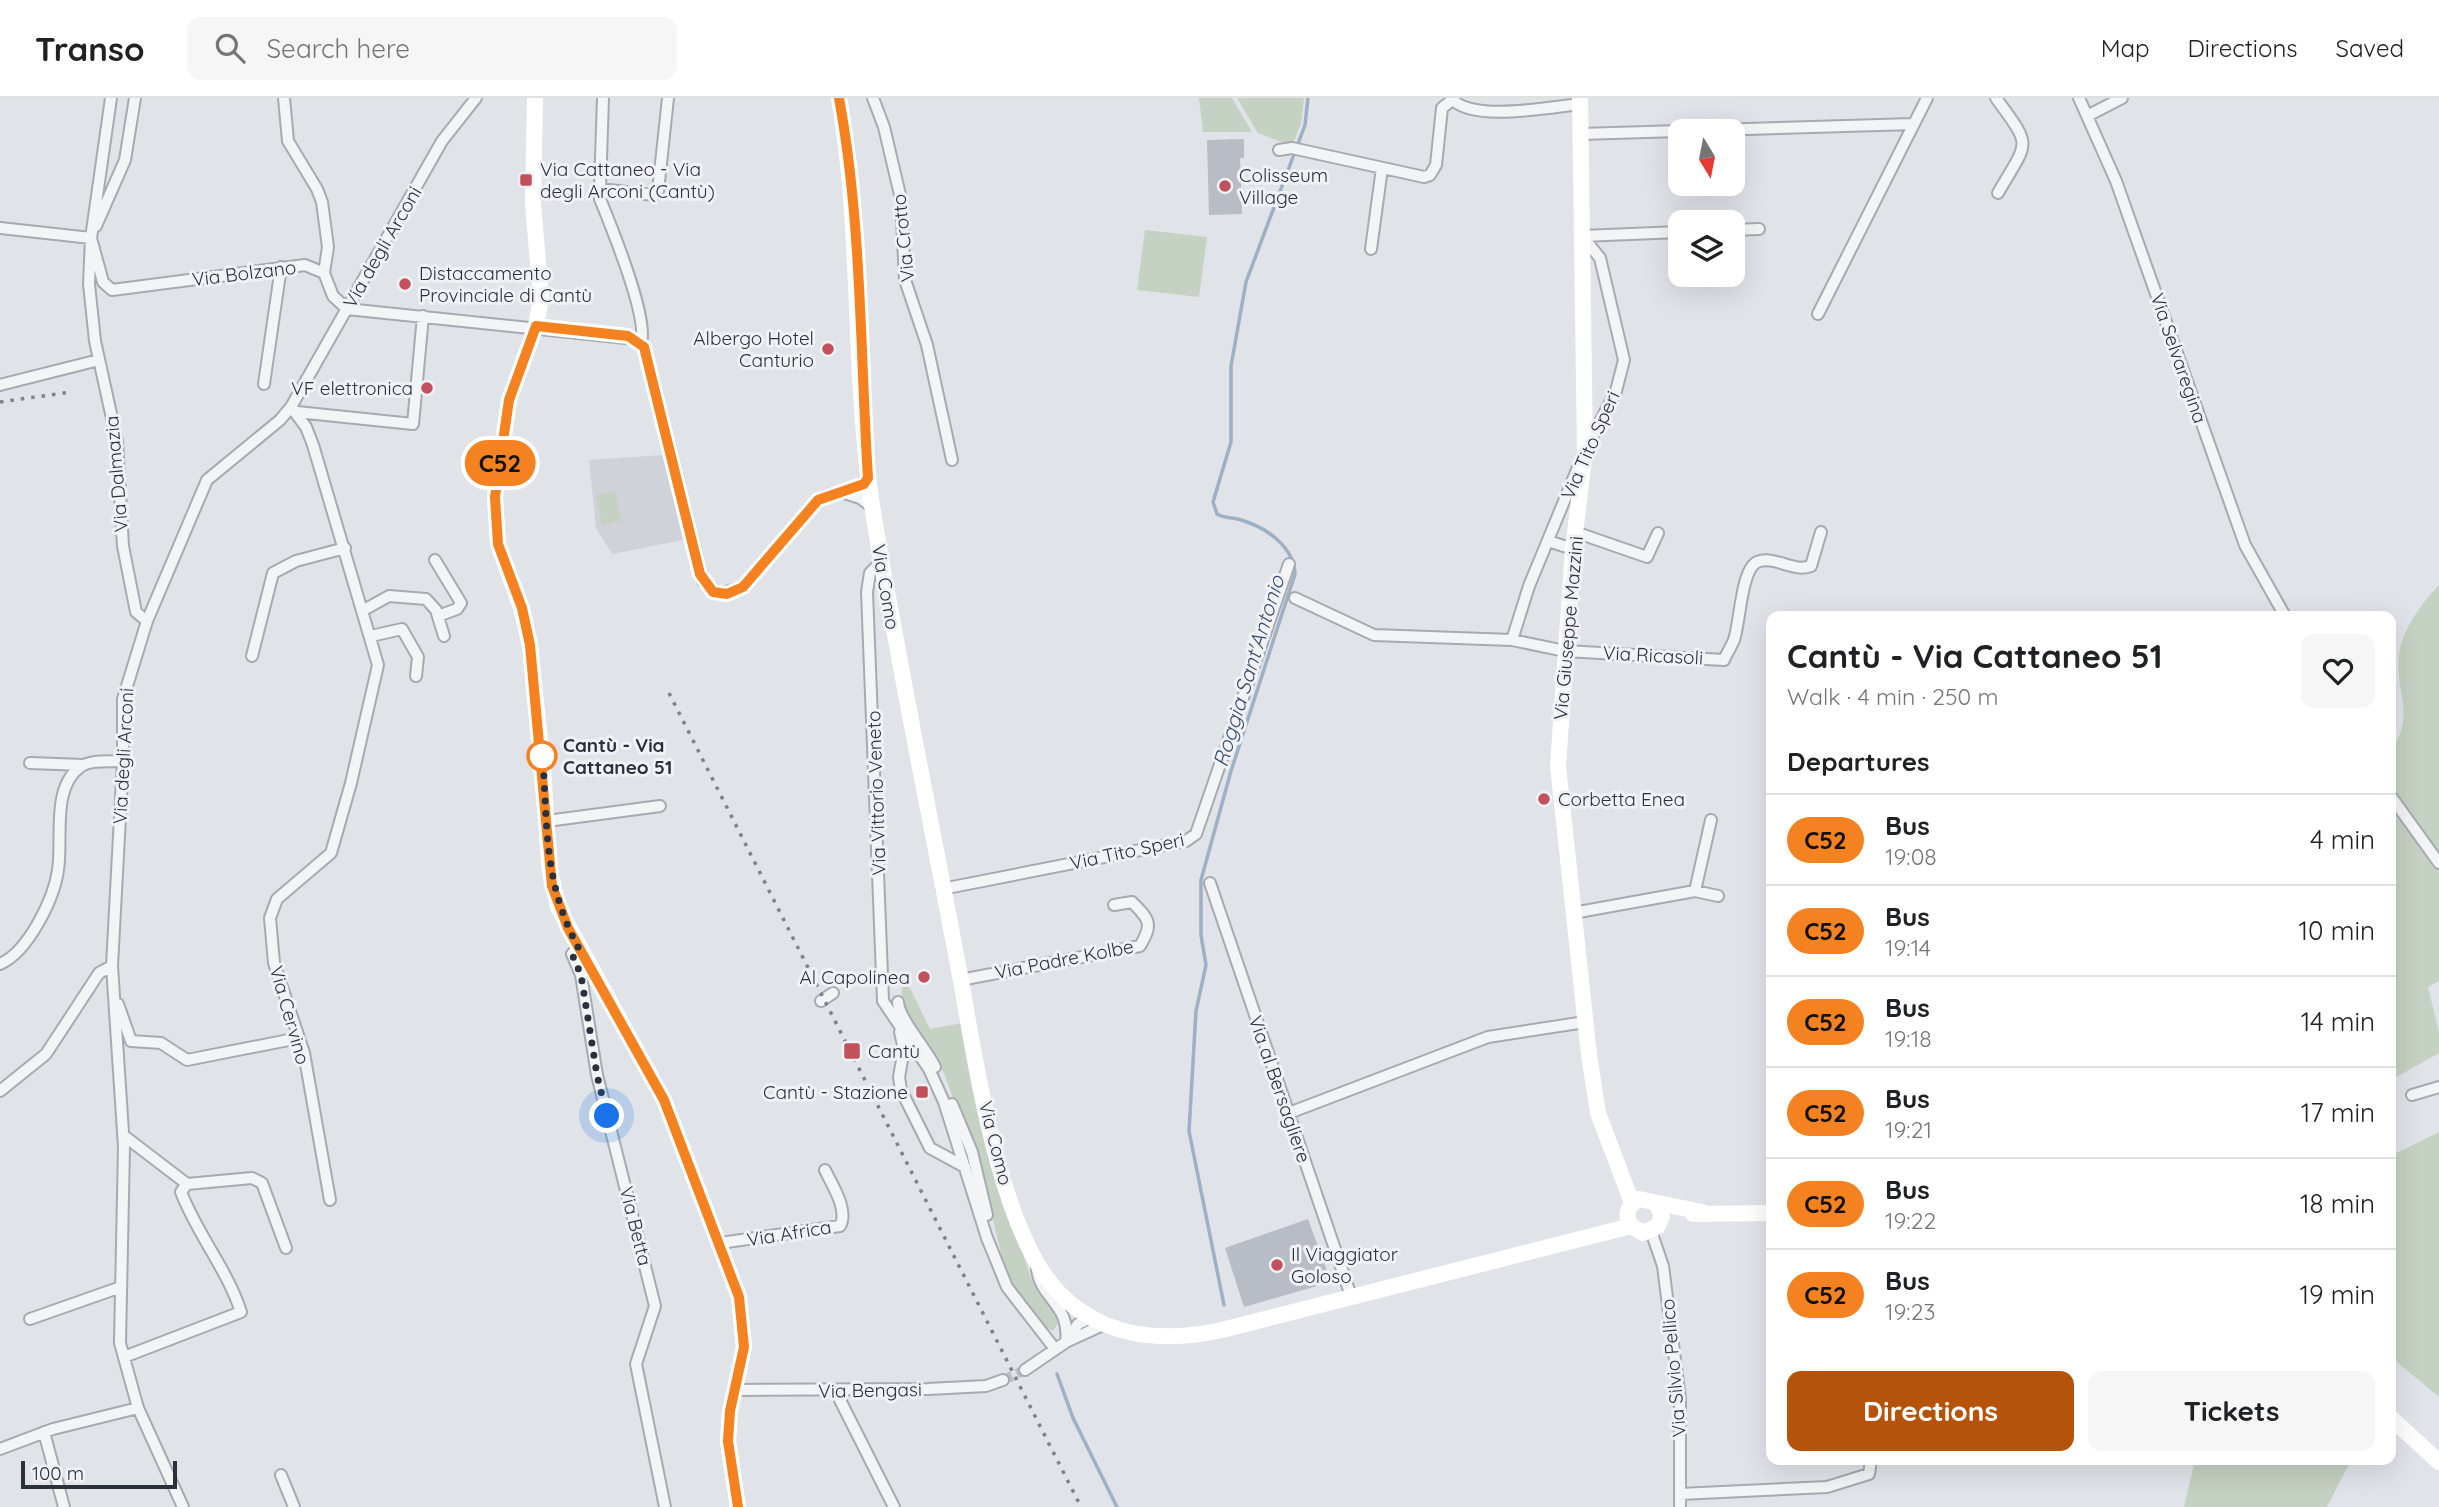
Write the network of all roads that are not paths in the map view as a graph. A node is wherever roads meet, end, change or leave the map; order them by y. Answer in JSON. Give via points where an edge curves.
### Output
{"nodes":[{"id":1,"x":111,"y":98,"type":"edge"},
{"id":2,"x":135,"y":98,"type":"edge"},
{"id":3,"x":284,"y":98,"type":"edge"},
{"id":4,"x":475,"y":98,"type":"edge"},
{"id":5,"x":535,"y":98,"type":"edge"},
{"id":6,"x":603,"y":98,"type":"edge"},
{"id":7,"x":668,"y":98,"type":"edge"},
{"id":8,"x":839,"y":98,"type":"edge"},
{"id":9,"x":873,"y":98,"type":"edge"},
{"id":10,"x":1927,"y":98,"type":"edge"},
{"id":11,"x":1996,"y":98,"type":"edge"},
{"id":12,"x":2079,"y":98,"type":"edge"},
{"id":13,"x":2122,"y":98,"type":"edge"},
{"id":14,"x":1451,"y":99,"type":"edge"},
{"id":15,"x":1580,"y":101,"type":"edge"},
{"id":16,"x":2089,"y":115,"type":"junction"},
{"id":17,"x":1913,"y":124,"type":"junction"},
{"id":18,"x":1580,"y":134,"type":"junction"},
{"id":19,"x":1279,"y":150,"type":"dead end"},
{"id":20,"x":1382,"y":168,"type":"junction"},
{"id":21,"x":600,"y":189,"type":"junction"},
{"id":22,"x":1998,"y":193,"type":"dead end"},
{"id":23,"x":0,"y":228,"type":"edge"},
{"id":24,"x":1759,"y":229,"type":"dead end"},
{"id":25,"x":1745,"y":230,"type":"edge"},
{"id":26,"x":1668,"y":232,"type":"edge"},
{"id":27,"x":1582,"y":236,"type":"junction"},
{"id":28,"x":91,"y":238,"type":"junction"},
{"id":29,"x":1371,"y":249,"type":"dead end"},
{"id":30,"x":281,"y":268,"type":"junction"},
{"id":31,"x":324,"y":273,"type":"junction"},
{"id":32,"x":346,"y":309,"type":"junction"},
{"id":33,"x":1818,"y":314,"type":"dead end"},
{"id":34,"x":423,"y":316,"type":"junction"},
{"id":35,"x":536,"y":326,"type":"junction"},
{"id":36,"x":641,"y":343,"type":"junction"},
{"id":37,"x":99,"y":360,"type":"junction"},
{"id":38,"x":264,"y":384,"type":"dead end"},
{"id":39,"x":0,"y":385,"type":"edge"},
{"id":40,"x":294,"y":409,"type":"junction"},
{"id":41,"x":1585,"y":452,"type":"junction"},
{"id":42,"x":952,"y":460,"type":"dead end"},
{"id":43,"x":868,"y":478,"type":"junction"},
{"id":44,"x":839,"y":492,"type":"junction"},
{"id":45,"x":872,"y":507,"type":"junction"},
{"id":46,"x":1821,"y":532,"type":"dead end"},
{"id":47,"x":1658,"y":533,"type":"dead end"},
{"id":48,"x":1574,"y":540,"type":"junction"},
{"id":49,"x":1548,"y":541,"type":"junction"},
{"id":50,"x":345,"y":548,"type":"junction"},
{"id":51,"x":435,"y":560,"type":"dead end"},
{"id":52,"x":882,"y":561,"type":"junction"},
{"id":53,"x":1289,"y":564,"type":"dead end"},
{"id":54,"x":1295,"y":598,"type":"dead end"},
{"id":55,"x":362,"y":611,"type":"junction"},
{"id":56,"x":2282,"y":611,"type":"edge"},
{"id":57,"x":438,"y":616,"type":"junction"},
{"id":58,"x":147,"y":621,"type":"junction"},
{"id":59,"x":370,"y":636,"type":"junction"},
{"id":60,"x":444,"y":636,"type":"dead end"},
{"id":61,"x":1512,"y":640,"type":"junction"},
{"id":62,"x":1564,"y":652,"type":"junction"},
{"id":63,"x":252,"y":656,"type":"dead end"},
{"id":64,"x":416,"y":676,"type":"dead end"},
{"id":65,"x":123,"y":761,"type":"junction"},
{"id":66,"x":30,"y":764,"type":"dead end"},
{"id":67,"x":83,"y":765,"type":"junction"},
{"id":68,"x":2396,"y":803,"type":"edge"},
{"id":69,"x":660,"y":806,"type":"dead end"},
{"id":70,"x":1711,"y":820,"type":"dead end"},
{"id":71,"x":547,"y":821,"type":"junction"},
{"id":72,"x":2439,"y":863,"type":"edge"},
{"id":73,"x":1210,"y":883,"type":"dead end"},
{"id":74,"x":942,"y":889,"type":"junction"},
{"id":75,"x":1695,"y":891,"type":"junction"},
{"id":76,"x":1718,"y":897,"type":"dead end"},
{"id":77,"x":1114,"y":905,"type":"dead end"},
{"id":78,"x":1573,"y":913,"type":"junction"},
{"id":79,"x":578,"y":947,"type":"junction"},
{"id":80,"x":0,"y":964,"type":"edge"},
{"id":81,"x":112,"y":966,"type":"junction"},
{"id":82,"x":960,"y":979,"type":"junction"},
{"id":83,"x":113,"y":991,"type":"junction"},
{"id":84,"x":833,"y":993,"type":"dead end"},
{"id":85,"x":821,"y":1001,"type":"dead end"},
{"id":86,"x":898,"y":1002,"type":"dead end"},
{"id":87,"x":1585,"y":1023,"type":"junction"},
{"id":88,"x":899,"y":1026,"type":"junction"},
{"id":89,"x":299,"y":1038,"type":"junction"},
{"id":90,"x":2439,"y":1087,"type":"edge"},
{"id":91,"x":0,"y":1091,"type":"edge"},
{"id":92,"x":2412,"y":1095,"type":"dead end"},
{"id":93,"x":1289,"y":1113,"type":"junction"},
{"id":94,"x":123,"y":1135,"type":"junction"},
{"id":95,"x":965,"y":1167,"type":"junction"},
{"id":96,"x":825,"y":1170,"type":"dead end"},
{"id":97,"x":187,"y":1184,"type":"junction"},
{"id":98,"x":330,"y":1200,"type":"dead end"},
{"id":99,"x":1641,"y":1203,"type":"junction"},
{"id":100,"x":1702,"y":1212,"type":"junction"},
{"id":101,"x":1766,"y":1213,"type":"edge"},
{"id":102,"x":1656,"y":1225,"type":"junction"},
{"id":103,"x":1630,"y":1226,"type":"junction"},
{"id":104,"x":720,"y":1243,"type":"junction"},
{"id":105,"x":1548,"y":1246,"type":"junction"},
{"id":106,"x":286,"y":1248,"type":"dead end"},
{"id":107,"x":1037,"y":1262,"type":"junction"},
{"id":108,"x":121,"y":1287,"type":"junction"},
{"id":109,"x":1351,"y":1296,"type":"junction"},
{"id":110,"x":30,"y":1319,"type":"dead end"},
{"id":111,"x":1097,"y":1321,"type":"junction"},
{"id":112,"x":1060,"y":1346,"type":"junction"},
{"id":113,"x":124,"y":1357,"type":"junction"},
{"id":114,"x":1025,"y":1370,"type":"tunnel mouth"},
{"id":115,"x":1003,"y":1380,"type":"tunnel mouth"},
{"id":116,"x":736,"y":1390,"type":"junction"},
{"id":117,"x":838,"y":1390,"type":"junction"},
{"id":118,"x":138,"y":1408,"type":"junction"},
{"id":119,"x":2396,"y":1423,"type":"edge"},
{"id":120,"x":44,"y":1432,"type":"junction"},
{"id":121,"x":0,"y":1449,"type":"edge"},
{"id":122,"x":2439,"y":1462,"type":"edge"},
{"id":123,"x":1870,"y":1465,"type":"edge"},
{"id":124,"x":281,"y":1475,"type":"dead end"},
{"id":125,"x":1680,"y":1494,"type":"junction"},
{"id":126,"x":64,"y":1507,"type":"edge"},
{"id":127,"x":183,"y":1507,"type":"edge"},
{"id":128,"x":295,"y":1507,"type":"edge"},
{"id":129,"x":665,"y":1507,"type":"edge"},
{"id":130,"x":738,"y":1507,"type":"edge"},
{"id":131,"x":894,"y":1507,"type":"edge"},
{"id":132,"x":1680,"y":1507,"type":"edge"}],
"edges":[{"from":1,"to":28,"type":"street","name":"Via Dalmazia"},
{"from":2,"to":28,"type":"street","via":[[124,166]]},
{"from":3,"to":31,"type":"street","via":[[288,141],[322,202],[328,247]]},
{"from":4,"to":32,"type":"street","name":"Via degli Arconi","via":[[442,141]]},
{"from":5,"to":35,"type":"street","via":[[533,204],[541,298]]},
{"from":6,"to":21,"type":"street"},
{"from":7,"to":21,"type":"street","via":[[657,194]]},
{"from":8,"to":43,"type":"street","name":"Via Como","via":[[852,193]]},
{"from":9,"to":42,"type":"street","name":"Via Crotto","via":[[901,199],[905,280],[927,345]]},
{"from":10,"to":17,"type":"street"},
{"from":11,"to":22,"type":"street","via":[[2024,136],[2024,148]]},
{"from":12,"to":16,"type":"street","name":"Via Selvaregina"},
{"from":13,"to":16,"type":"street"},
{"from":14,"to":15,"type":"street","via":[[1459,106],[1495,112]]},
{"from":14,"to":20,"type":"street","via":[[1442,107],[1436,165],[1430,175]]},
{"from":15,"to":18,"type":"street","name":"Via Giuseppe Mazzini"},
{"from":16,"to":56,"type":"street","name":"Via Selvaregina","via":[[2245,545]]},
{"from":17,"to":18,"type":"street"},
{"from":17,"to":33,"type":"street"},
{"from":18,"to":27,"type":"street","name":"Via Giuseppe Mazzini"},
{"from":19,"to":20,"type":"street"},
{"from":20,"to":29,"type":"street"},
{"from":21,"to":36,"type":"street","via":[[642,328]]},
{"from":23,"to":28,"type":"street"},
{"from":24,"to":25,"type":"street"},
{"from":26,"to":27,"type":"street"},
{"from":27,"to":41,"type":"street","name":"Via Giuseppe Mazzini"},
{"from":27,"to":41,"type":"street","name":"Via Tito Speri","via":[[1600,258],[1624,360],[1616,391]]},
{"from":28,"to":30,"type":"street","name":"Via Bolzano","via":[[103,282],[118,291]]},
{"from":28,"to":37,"type":"street","name":"Via Dalmazia","via":[[91,307]]},
{"from":30,"to":31,"type":"street","name":"Via Bolzano","via":[[305,265]]},
{"from":30,"to":38,"type":"street"},
{"from":31,"to":32,"type":"street","name":"Via Bolzano","via":[[333,296]]},
{"from":32,"to":34,"type":"street"},
{"from":32,"to":40,"type":"street","name":"Via degli Arconi"},
{"from":34,"to":35,"type":"street"},
{"from":34,"to":40,"type":"street","via":[[412,424]]},
{"from":35,"to":36,"type":"street","via":[[628,336]]},
{"from":35,"to":71,"type":"street","via":[[509,400],[495,497],[498,544],[522,608],[530,645]]},
{"from":36,"to":44,"type":"street","via":[[707,587],[719,594],[743,587],[818,500]]},
{"from":37,"to":39,"type":"street"},
{"from":37,"to":58,"type":"street","name":"Via Dalmazia","via":[[117,441],[122,546],[136,612]]},
{"from":40,"to":50,"type":"street","name":"Via Cervino","via":[[313,444]]},
{"from":40,"to":58,"type":"street","name":"Via degli Arconi","via":[[207,480]]},
{"from":41,"to":48,"type":"street","name":"Via Giuseppe Mazzini"},
{"from":41,"to":49,"type":"street","name":"Via Tito Speri"},
{"from":43,"to":44,"type":"street","via":[[859,487]]},
{"from":43,"to":45,"type":"street","name":"Via Como"},
{"from":44,"to":45,"type":"street"},
{"from":45,"to":52,"type":"street","name":"Via Como"},
{"from":46,"to":62,"type":"street","name":"Via Ricasoli","via":[[1811,566],[1800,570],[1756,562],[1747,572],[1734,640],[1724,660]]},
{"from":47,"to":48,"type":"street","via":[[1647,557]]},
{"from":48,"to":49,"type":"street"},
{"from":48,"to":62,"type":"street","name":"Via Giuseppe Mazzini"},
{"from":49,"to":61,"type":"street","name":"Via Tito Speri"},
{"from":50,"to":55,"type":"street","name":"Via Cervino"},
{"from":50,"to":63,"type":"street","via":[[296,561],[273,573]]},
{"from":51,"to":57,"type":"street","via":[[461,603],[457,610]]},
{"from":52,"to":74,"type":"street","name":"Via Como"},
{"from":52,"to":88,"type":"street","name":"Via Vittorio Veneto","via":[[870,573],[867,592],[881,986],[887,1011]]},
{"from":53,"to":74,"type":"street","name":"Via Tito Speri","via":[[1196,834],[1186,841]]},
{"from":54,"to":61,"type":"street","via":[[1374,635]]},
{"from":55,"to":57,"type":"street","via":[[389,596],[407,596],[426,599]]},
{"from":55,"to":59,"type":"street","name":"Via Cervino"},
{"from":57,"to":60,"type":"street"},
{"from":58,"to":65,"type":"street","name":"Via degli Arconi","via":[[125,688]]},
{"from":59,"to":64,"type":"street","via":[[402,629],[418,657]]},
{"from":59,"to":89,"type":"street","name":"Via Cervino","via":[[377,675],[331,853],[277,900],[271,911],[275,963]]},
{"from":61,"to":62,"type":"street","name":"Via Ricasoli"},
{"from":62,"to":78,"type":"street","name":"Via Giuseppe Mazzini","via":[[1558,766]]},
{"from":65,"to":67,"type":"street"},
{"from":65,"to":81,"type":"street","name":"Via degli Arconi"},
{"from":66,"to":67,"type":"street"},
{"from":67,"to":80,"type":"street","via":[[69,782],[63,800],[57,879],[25,945]]},
{"from":68,"to":72,"type":"street"},
{"from":69,"to":71,"type":"street"},
{"from":70,"to":75,"type":"street"},
{"from":71,"to":79,"type":"street","via":[[552,886]]},
{"from":73,"to":93,"type":"street","name":"Via al Bersagliere"},
{"from":74,"to":82,"type":"street","name":"Via Como"},
{"from":75,"to":76,"type":"street"},
{"from":75,"to":78,"type":"street"},
{"from":77,"to":82,"type":"street","name":"Via Padre Kolbe","via":[[1132,902],[1147,916],[1149,930],[1140,946]]},
{"from":78,"to":87,"type":"street","name":"Via Giuseppe Mazzini"},
{"from":79,"to":104,"type":"street","via":[[664,1100]]},
{"from":79,"to":129,"type":"street","name":"Via Betta","via":[[572,954],[581,975],[597,1075],[655,1306],[636,1364]]},
{"from":81,"to":83,"type":"street","name":"Via degli Arconi"},
{"from":81,"to":91,"type":"street","via":[[99,973],[46,1054]]},
{"from":82,"to":107,"type":"street","name":"Via Como","via":[[996,1152]]},
{"from":83,"to":89,"type":"street","via":[[131,1041],[161,1043],[187,1060]]},
{"from":83,"to":94,"type":"street","name":"Via degli Arconi"},
{"from":84,"to":85,"type":"street"},
{"from":86,"to":112,"type":"street","via":[[902,1019],[935,1066],[969,1143],[992,1236],[1008,1279],[1031,1316]]},
{"from":87,"to":93,"type":"street","via":[[1488,1037]]},
{"from":87,"to":99,"type":"street","name":"Via Giuseppe Mazzini","via":[[1598,1113],[1611,1154]]},
{"from":88,"to":95,"type":"street","name":"Via Vittorio Veneto","via":[[929,1069]]},
{"from":88,"to":95,"type":"street","name":"Via Vittorio Veneto","via":[[904,1049],[901,1090],[930,1149]]},
{"from":89,"to":98,"type":"street","name":"Via Cervino"},
{"from":90,"to":92,"type":"street"},
{"from":93,"to":109,"type":"street","name":"Via al Bersagliere"},
{"from":94,"to":97,"type":"street"},
{"from":94,"to":108,"type":"street","name":"Via degli Arconi"},
{"from":95,"to":112,"type":"street","name":"Via Vittorio Veneto","via":[[1007,1287]]},
{"from":96,"to":104,"type":"street","name":"Via Africa","via":[[842,1209],[840,1226]]},
{"from":97,"to":106,"type":"street","via":[[252,1178],[261,1183]]},
{"from":97,"to":113,"type":"street","via":[[181,1192],[187,1208],[242,1312]]},
{"from":99,"to":100,"type":"street"},
{"from":99,"to":102,"type":"street","via":[[1661,1210]]},
{"from":99,"to":103,"type":"street","via":[[1627,1216]]},
{"from":99,"to":105,"type":"street","name":"Via Como","via":[[1605,1225]]},
{"from":100,"to":101,"type":"street"},
{"from":100,"to":102,"type":"street"},
{"from":102,"to":103,"type":"street","via":[[1643,1233]]},
{"from":102,"to":125,"type":"street","name":"Via Silvio Pellico","via":[[1680,1399]]},
{"from":103,"to":105,"type":"street","name":"Via Como"},
{"from":104,"to":116,"type":"street","via":[[744,1320]]},
{"from":105,"to":109,"type":"street","name":"Via Como"},
{"from":107,"to":111,"type":"street","name":"Via Como","via":[[1059,1293]]},
{"from":107,"to":112,"type":"street","via":[[1040,1282],[1062,1310],[1067,1329]]},
{"from":108,"to":110,"type":"street"},
{"from":108,"to":113,"type":"street","name":"Via degli Arconi"},
{"from":109,"to":111,"type":"street","name":"Via Como","via":[[1187,1336],[1156,1337]]},
{"from":111,"to":112,"type":"street","via":[[1078,1324]]},
{"from":112,"to":114,"type":"street"},
{"from":113,"to":118,"type":"street","name":"Via degli Arconi"},
{"from":115,"to":117,"type":"street","name":"Via Bengasi","via":[[968,1387]]},
{"from":116,"to":117,"type":"street","name":"Via Bengasi"},
{"from":116,"to":130,"type":"street","via":[[728,1441]]},
{"from":117,"to":131,"type":"street"},
{"from":118,"to":120,"type":"street"},
{"from":118,"to":127,"type":"street","name":"Via degli Arconi"},
{"from":119,"to":122,"type":"street"},
{"from":120,"to":121,"type":"street"},
{"from":120,"to":126,"type":"street"},
{"from":123,"to":125,"type":"street","via":[[1869,1474],[1827,1487]]},
{"from":124,"to":128,"type":"street"},
{"from":125,"to":132,"type":"street","name":"Via Silvio Pellico"}]}
